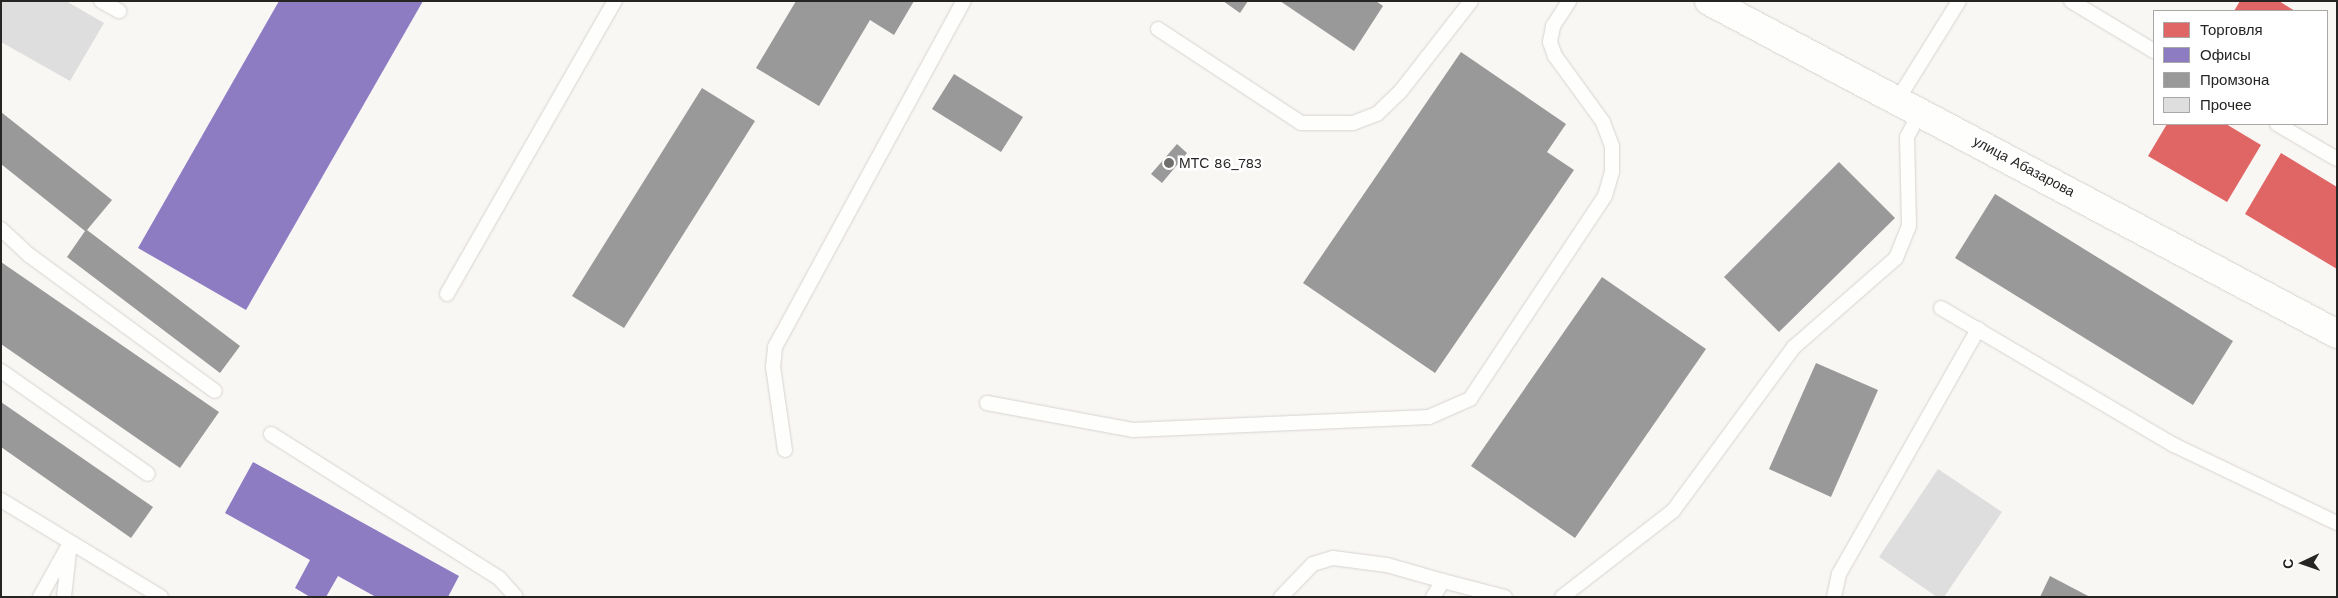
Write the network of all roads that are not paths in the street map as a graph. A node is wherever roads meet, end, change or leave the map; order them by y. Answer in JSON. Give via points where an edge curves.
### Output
{"nodes":[{"id":1,"x":100,"y":1,"type":"edge"},
{"id":2,"x":615,"y":1,"type":"edge"},
{"id":3,"x":964,"y":1,"type":"edge"},
{"id":4,"x":1471,"y":1,"type":"edge"},
{"id":5,"x":1569,"y":1,"type":"edge"},
{"id":6,"x":1709,"y":1,"type":"edge"},
{"id":7,"x":1960,"y":1,"type":"edge"},
{"id":8,"x":2071,"y":1,"type":"edge"},
{"id":9,"x":120,"y":11,"type":"dead end"},
{"id":10,"x":1158,"y":29,"type":"dead end"},
{"id":11,"x":2153,"y":50,"type":"edge"},
{"id":12,"x":1910,"y":105,"type":"junction"},
{"id":13,"x":2279,"y":125,"type":"edge"},
{"id":14,"x":2337,"y":159,"type":"edge"},
{"id":15,"x":1,"y":229,"type":"edge"},
{"id":16,"x":447,"y":294,"type":"dead end"},
{"id":17,"x":1941,"y":308,"type":"dead end"},
{"id":18,"x":1978,"y":329,"type":"junction"},
{"id":19,"x":2337,"y":334,"type":"edge"},
{"id":20,"x":1,"y":371,"type":"edge"},
{"id":21,"x":215,"y":391,"type":"dead end"},
{"id":22,"x":987,"y":404,"type":"dead end"},
{"id":23,"x":271,"y":434,"type":"dead end"},
{"id":24,"x":785,"y":450,"type":"dead end"},
{"id":25,"x":148,"y":474,"type":"dead end"},
{"id":26,"x":1,"y":500,"type":"edge"},
{"id":27,"x":2337,"y":523,"type":"edge"},
{"id":28,"x":70,"y":543,"type":"junction"},
{"id":29,"x":1443,"y":581,"type":"junction"},
{"id":30,"x":40,"y":597,"type":"edge"},
{"id":31,"x":64,"y":597,"type":"edge"},
{"id":32,"x":161,"y":597,"type":"edge"},
{"id":33,"x":516,"y":597,"type":"edge"},
{"id":34,"x":1281,"y":597,"type":"edge"},
{"id":35,"x":1433,"y":597,"type":"edge"},
{"id":36,"x":1505,"y":597,"type":"edge"},
{"id":37,"x":1562,"y":597,"type":"edge"},
{"id":38,"x":1834,"y":597,"type":"edge"}],
"edges":[{"from":1,"to":9,"type":"lane"},
{"from":2,"to":16,"type":"lane"},
{"from":3,"to":24,"type":"lane","via":[[775,347],[773,367]]},
{"from":4,"to":10,"type":"lane","via":[[1400,92],[1377,114],[1353,123],[1301,123]]},
{"from":5,"to":22,"type":"lane","via":[[1553,26],[1550,42],[1555,56],[1602,122],[1612,146],[1612,172],[1605,196],[1470,399],[1429,417],[1133,430]]},
{"from":6,"to":12,"type":"street","name":"улица Абазарова"},
{"from":7,"to":12,"type":"lane"},
{"from":8,"to":11,"type":"lane"},
{"from":12,"to":19,"type":"street","name":"улица Абазарова"},
{"from":12,"to":37,"type":"lane","via":[[1908,225],[1896,258],[1794,347],[1673,511]]},
{"from":13,"to":14,"type":"lane"},
{"from":15,"to":21,"type":"lane","via":[[29,255]]},
{"from":17,"to":18,"type":"lane"},
{"from":18,"to":27,"type":"lane","via":[[2174,445]]},
{"from":18,"to":38,"type":"lane","via":[[1839,574]]},
{"from":20,"to":25,"type":"lane"},
{"from":23,"to":33,"type":"lane","via":[[499,578]]},
{"from":26,"to":28,"type":"lane"},
{"from":28,"to":30,"type":"lane"},
{"from":28,"to":31,"type":"lane"},
{"from":28,"to":32,"type":"lane"},
{"from":29,"to":34,"type":"lane","via":[[1387,565],[1333,558],[1313,564]]},
{"from":29,"to":35,"type":"lane"},
{"from":29,"to":36,"type":"lane"}]}
